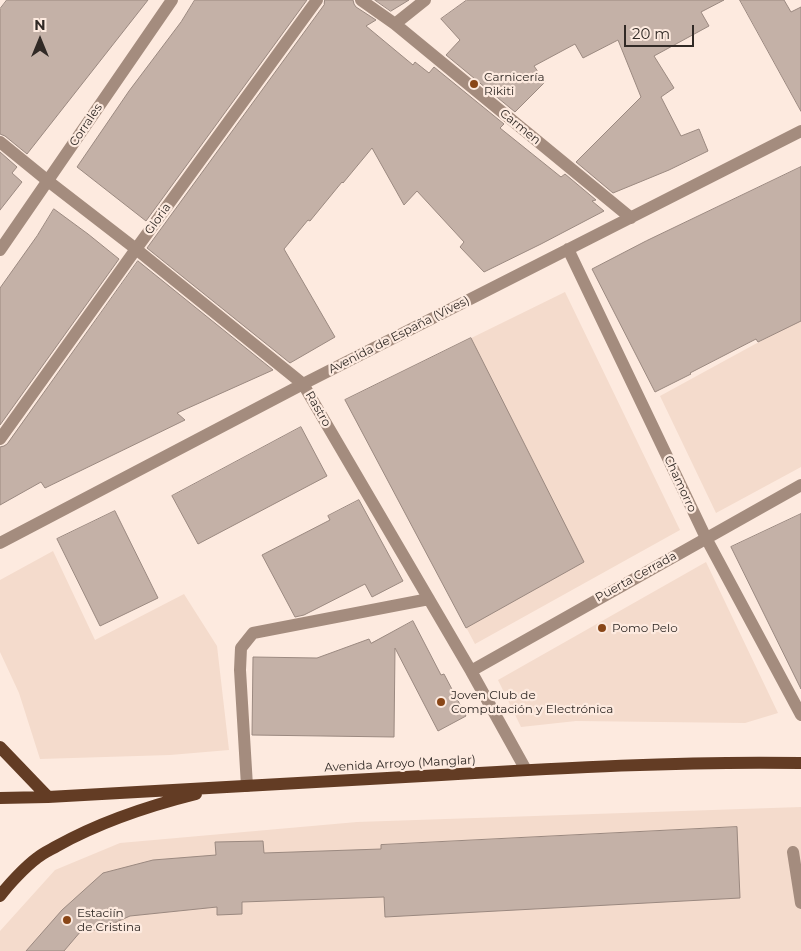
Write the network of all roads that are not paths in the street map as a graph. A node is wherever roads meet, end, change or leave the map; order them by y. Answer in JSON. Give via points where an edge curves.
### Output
{"nodes":[{"id":1,"x":172,"y":0,"type":"edge"},
{"id":2,"x":317,"y":0,"type":"edge"},
{"id":3,"x":361,"y":0,"type":"edge"},
{"id":4,"x":425,"y":0,"type":"edge"},
{"id":5,"x":395,"y":24,"type":"junction"},
{"id":6,"x":801,"y":131,"type":"edge"},
{"id":7,"x":0,"y":142,"type":"edge"},
{"id":8,"x":48,"y":181,"type":"junction"},
{"id":9,"x":631,"y":218,"type":"junction"},
{"id":10,"x":136,"y":249,"type":"junction"},
{"id":11,"x":568,"y":249,"type":"junction"},
{"id":12,"x":0,"y":250,"type":"edge"},
{"id":13,"x":303,"y":384,"type":"junction"},
{"id":14,"x":0,"y":439,"type":"edge"},
{"id":15,"x":801,"y":485,"type":"edge"},
{"id":16,"x":706,"y":538,"type":"junction"},
{"id":17,"x":0,"y":543,"type":"edge"},
{"id":18,"x":429,"y":599,"type":"junction"},
{"id":19,"x":471,"y":671,"type":"junction"},
{"id":20,"x":801,"y":715,"type":"edge"},
{"id":21,"x":0,"y":748,"type":"edge"},
{"id":22,"x":801,"y":763,"type":"edge"},
{"id":23,"x":526,"y":770,"type":"junction"},
{"id":24,"x":247,"y":786,"type":"junction"},
{"id":25,"x":222,"y":787,"type":"junction"},
{"id":26,"x":48,"y":797,"type":"junction"},
{"id":27,"x":0,"y":798,"type":"edge"},
{"id":28,"x":793,"y":852,"type":"dead end"},
{"id":29,"x":0,"y":896,"type":"edge"},
{"id":30,"x":801,"y":903,"type":"edge"}],
"edges":[{"from":1,"to":8,"type":"street","name":"Corrales"},
{"from":2,"to":10,"type":"street","name":"Gloria"},
{"from":3,"to":5,"type":"street","name":"Carmen"},
{"from":4,"to":5,"type":"street"},
{"from":5,"to":9,"type":"street","name":"Carmen"},
{"from":6,"to":9,"type":"street","name":"Avenida de España (Vives)"},
{"from":7,"to":8,"type":"street","name":"Rastro"},
{"from":8,"to":10,"type":"street","name":"Rastro"},
{"from":8,"to":12,"type":"street","name":"Corrales"},
{"from":9,"to":11,"type":"street","name":"Avenida de España (Vives)"},
{"from":10,"to":13,"type":"street","name":"Rastro"},
{"from":10,"to":14,"type":"street","name":"Gloria"},
{"from":11,"to":13,"type":"street","name":"Avenida de España (Vives)"},
{"from":11,"to":16,"type":"street","name":"Chamorro"},
{"from":13,"to":17,"type":"street","name":"Avenida de España (Vives)"},
{"from":13,"to":18,"type":"street","name":"Rastro"},
{"from":15,"to":16,"type":"street","name":"Puerta Cerrada"},
{"from":16,"to":19,"type":"street","name":"Puerta Cerrada"},
{"from":16,"to":20,"type":"street","name":"Chamorro"},
{"from":18,"to":19,"type":"street","name":"Rastro"},
{"from":18,"to":24,"type":"street","via":[[253,633],[241,648],[240,670]]},
{"from":19,"to":23,"type":"street","name":"Rastro"},
{"from":21,"to":26,"type":"main road"},
{"from":22,"to":23,"type":"main road","name":"Avenida Arroyo (Manglar)"},
{"from":23,"to":24,"type":"main road","name":"Avenida Arroyo (Manglar)"},
{"from":24,"to":25,"type":"main road","name":"Avenida Arroyo (Manglar)"},
{"from":25,"to":26,"type":"main road","name":"Avenida Arroyo (Manglar)"},
{"from":25,"to":29,"type":"main road","via":[[137,811],[70,839],[37,858]]},
{"from":26,"to":27,"type":"main road","name":"Avenida Arroyo (Manglar)"},
{"from":28,"to":30,"type":"street"}]}
